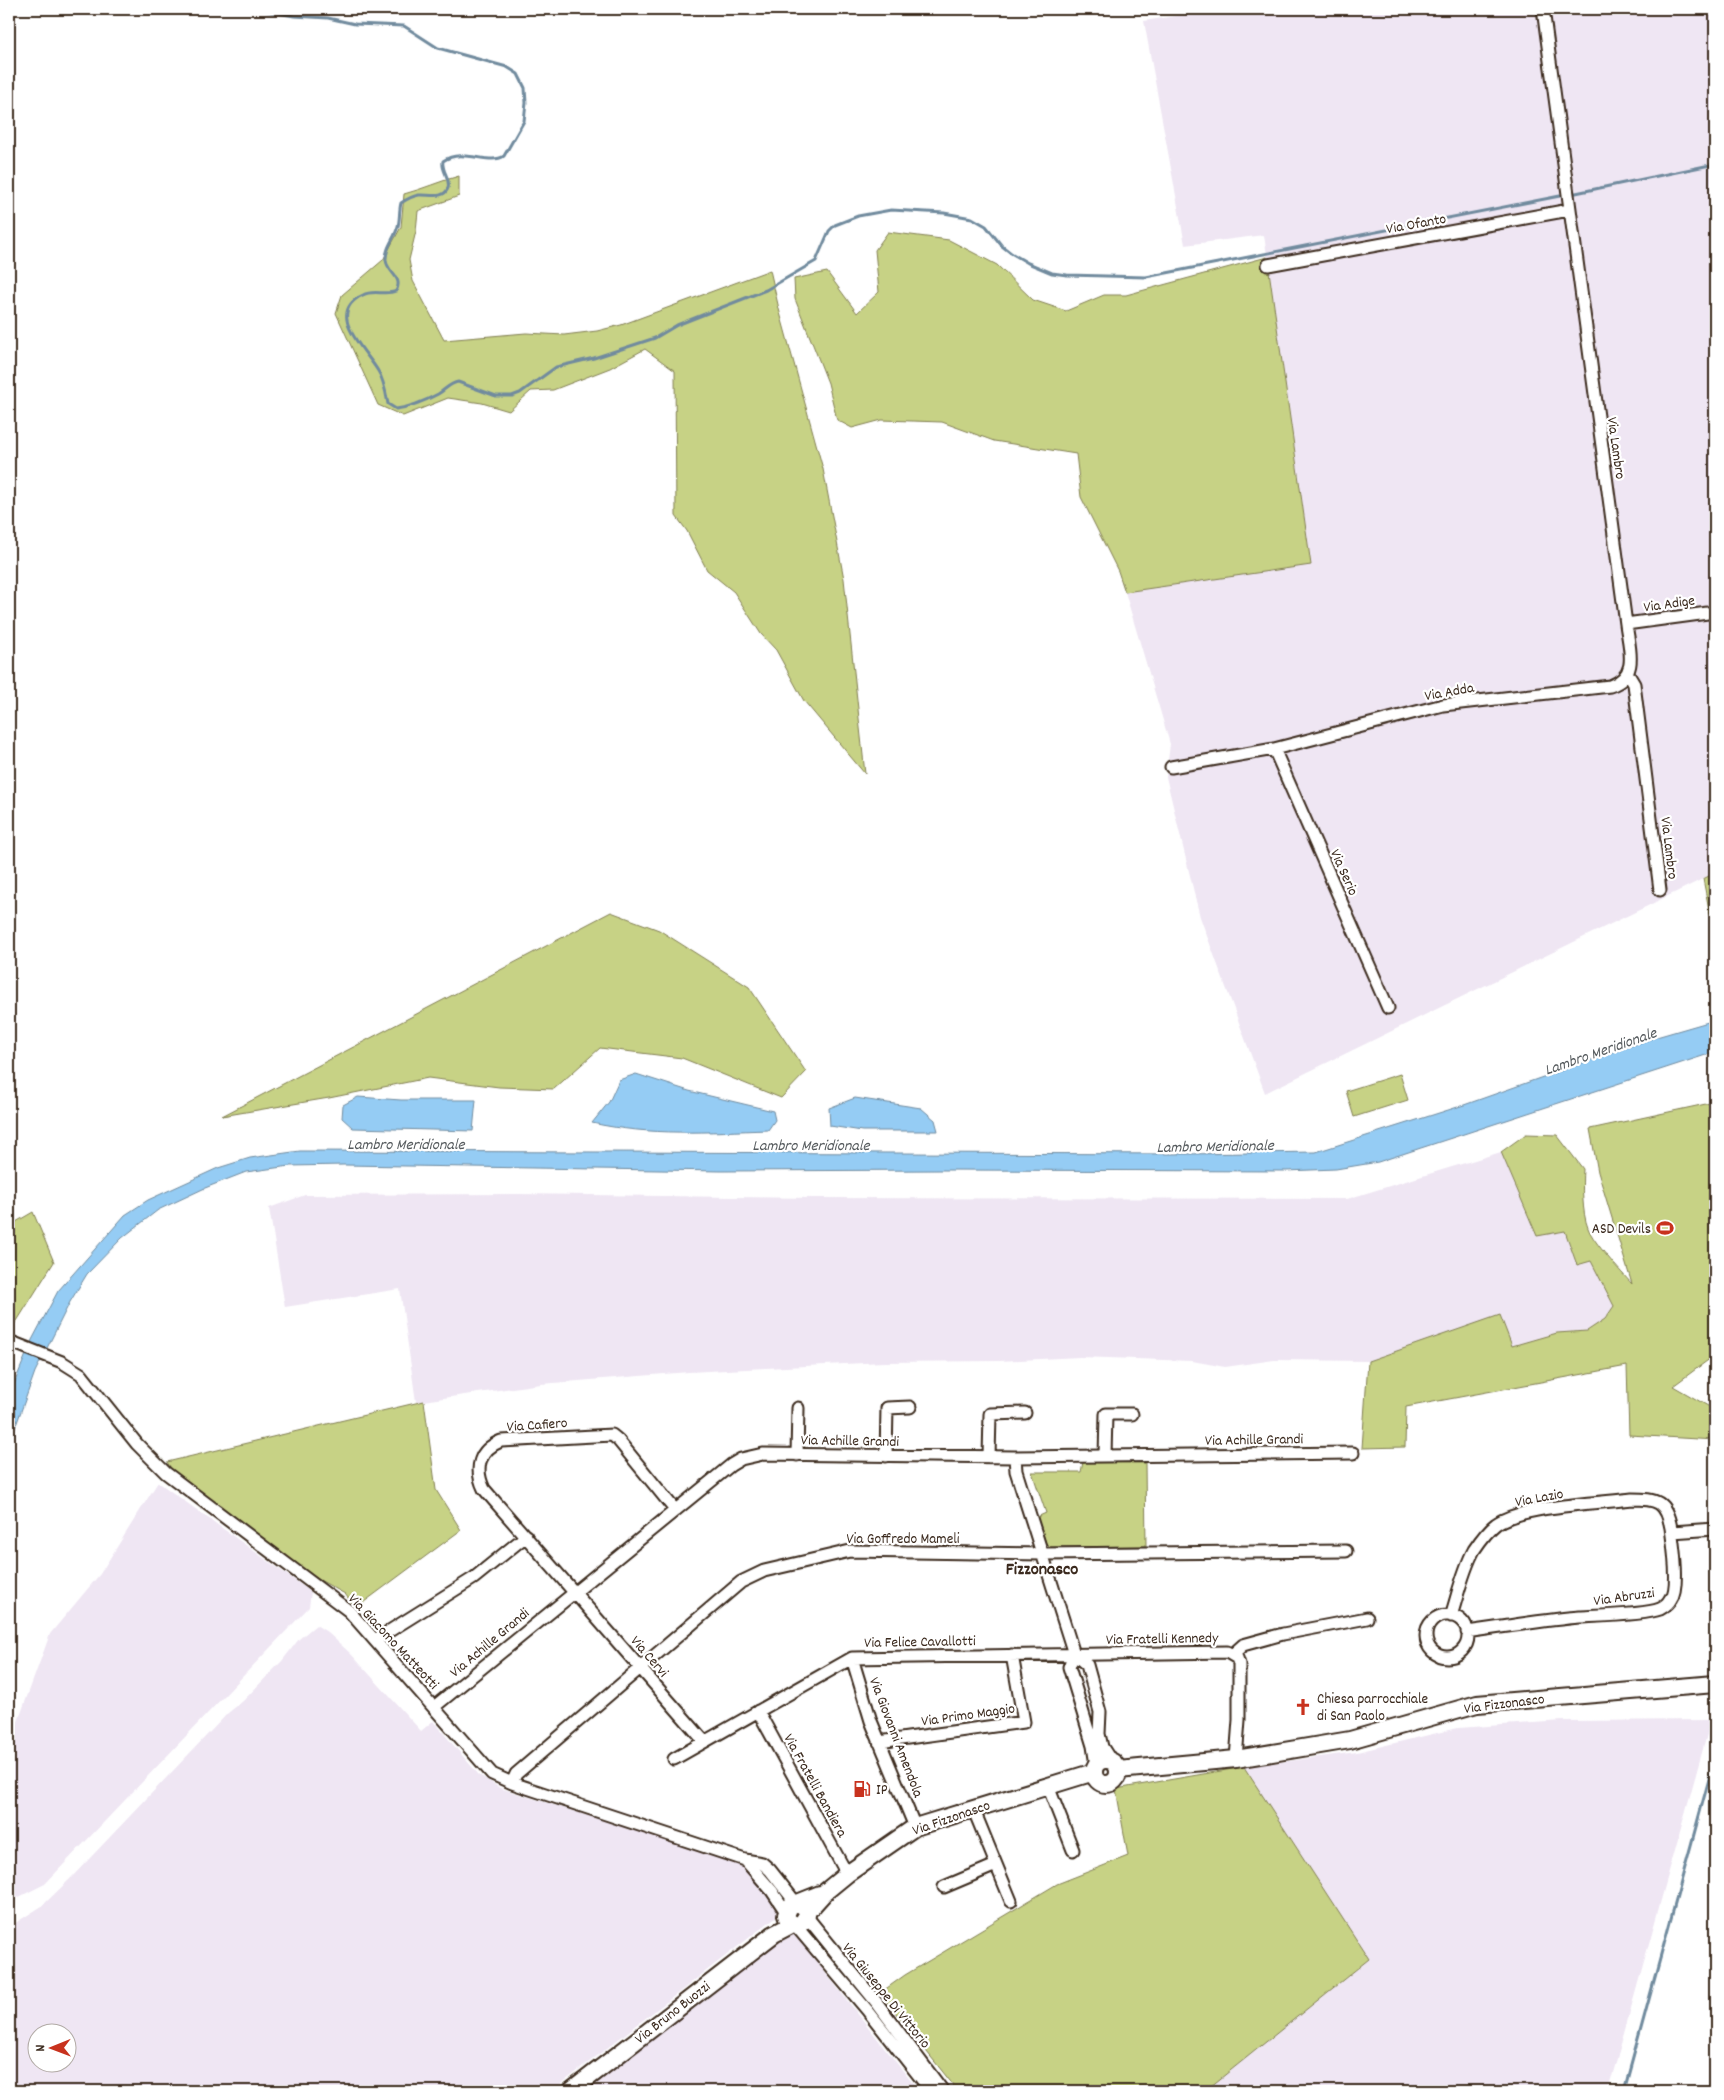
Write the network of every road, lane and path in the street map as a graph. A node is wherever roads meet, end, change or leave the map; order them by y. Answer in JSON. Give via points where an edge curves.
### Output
{"nodes":[{"id":1,"x":1543,"y":9,"type":"edge"},
{"id":2,"x":1569,"y":207,"type":"junction"},
{"id":3,"x":1268,"y":264,"type":"dead end"},
{"id":4,"x":1715,"y":612,"type":"edge"},
{"id":5,"x":1626,"y":624,"type":"junction"},
{"id":6,"x":1628,"y":674,"type":"junction"},
{"id":7,"x":1274,"y":749,"type":"junction"},
{"id":8,"x":1171,"y":767,"type":"dead end"},
{"id":9,"x":1660,"y":890,"type":"dead end"},
{"id":10,"x":1388,"y":1008,"type":"dead end"},
{"id":11,"x":9,"y":1341,"type":"edge"},
{"id":12,"x":910,"y":1407,"type":"dead end"},
{"id":13,"x":798,"y":1408,"type":"dead end"},
{"id":14,"x":1025,"y":1413,"type":"dead end"},
{"id":15,"x":1132,"y":1414,"type":"dead end"},
{"id":16,"x":1353,"y":1453,"type":"dead end"},
{"id":17,"x":797,"y":1455,"type":"junction"},
{"id":18,"x":886,"y":1456,"type":"junction"},
{"id":19,"x":1105,"y":1456,"type":"junction"},
{"id":20,"x":989,"y":1457,"type":"junction"},
{"id":21,"x":1016,"y":1458,"type":"junction"},
{"id":22,"x":675,"y":1510,"type":"junction"},
{"id":23,"x":1715,"y":1529,"type":"edge"},
{"id":24,"x":1672,"y":1532,"type":"junction"},
{"id":25,"x":526,"y":1536,"type":"junction"},
{"id":26,"x":1346,"y":1551,"type":"dead end"},
{"id":27,"x":1042,"y":1554,"type":"junction"},
{"id":28,"x":574,"y":1592,"type":"junction"},
{"id":29,"x":1451,"y":1616,"type":"junction"},
{"id":30,"x":1367,"y":1618,"type":"dead end"},
{"id":31,"x":1467,"y":1632,"type":"junction"},
{"id":32,"x":375,"y":1640,"type":"junction"},
{"id":33,"x":1012,"y":1654,"type":"junction"},
{"id":34,"x":1074,"y":1654,"type":"junction"},
{"id":35,"x":1233,"y":1654,"type":"junction"},
{"id":36,"x":852,"y":1658,"type":"junction"},
{"id":37,"x":640,"y":1667,"type":"junction"},
{"id":38,"x":1715,"y":1684,"type":"edge"},
{"id":39,"x":434,"y":1707,"type":"junction"},
{"id":40,"x":758,"y":1711,"type":"junction"},
{"id":41,"x":704,"y":1741,"type":"junction"},
{"id":42,"x":880,"y":1742,"type":"junction"},
{"id":43,"x":674,"y":1759,"type":"dead end"},
{"id":44,"x":1236,"y":1759,"type":"junction"},
{"id":45,"x":1105,"y":1767,"type":"junction"},
{"id":46,"x":512,"y":1783,"type":"junction"},
{"id":47,"x":1048,"y":1786,"type":"junction"},
{"id":48,"x":973,"y":1808,"type":"junction"},
{"id":49,"x":915,"y":1827,"type":"junction"},
{"id":50,"x":1074,"y":1850,"type":"dead end"},
{"id":51,"x":996,"y":1865,"type":"junction"},
{"id":52,"x":847,"y":1874,"type":"junction"},
{"id":53,"x":944,"y":1888,"type":"dead end"},
{"id":54,"x":1011,"y":1901,"type":"dead end"},
{"id":55,"x":796,"y":1914,"type":"junction"},
{"id":56,"x":877,"y":2003,"type":"junction"},
{"id":57,"x":868,"y":2011,"type":"junction"},
{"id":58,"x":571,"y":2091,"type":"edge"},
{"id":59,"x":931,"y":2091,"type":"edge"},
{"id":60,"x":943,"y":2091,"type":"edge"}],
"edges":[{"from":1,"to":2,"type":"street","name":"Via Lambro"},
{"from":2,"to":3,"type":"street","name":"Via Ofanto"},
{"from":2,"to":5,"type":"street","name":"Via Lambro"},
{"from":4,"to":5,"type":"street","name":"Via Adige"},
{"from":5,"to":6,"type":"street","name":"Via Lambro","via":[[1630,661]]},
{"from":6,"to":7,"type":"street","name":"Via Adda","via":[[1616,684],[1604,687],[1444,705]]},
{"from":6,"to":9,"type":"street","name":"Via Lambro","via":[[1634,684]]},
{"from":7,"to":8,"type":"street","name":"Via Adda"},
{"from":7,"to":10,"type":"street","name":"Via Serio"},
{"from":11,"to":32,"type":"street","name":"Via Giacomo Matteotti","via":[[62,1362],[81,1374],[137,1444],[166,1474],[333,1598]]},
{"from":12,"to":18,"type":"street","via":[[887,1408]]},
{"from":13,"to":17,"type":"street"},
{"from":14,"to":20,"type":"street","via":[[990,1414]]},
{"from":15,"to":19,"type":"street","via":[[1106,1414]]},
{"from":16,"to":19,"type":"street","name":"Via Achille Grandi"},
{"from":17,"to":18,"type":"street","name":"Via Achille Grandi"},
{"from":17,"to":22,"type":"street","name":"Via Achille Grandi","via":[[763,1454],[741,1459]]},
{"from":18,"to":20,"type":"street","name":"Via Achille Grandi"},
{"from":19,"to":21,"type":"street","name":"Via Achille Grandi"},
{"from":20,"to":21,"type":"street","name":"Via Achille Grandi"},
{"from":21,"to":27,"type":"street","via":[[1016,1471]]},
{"from":22,"to":25,"type":"street","name":"Via Cafiero","via":[[612,1435],[501,1441],[486,1450],[480,1460],[480,1480],[484,1489]]},
{"from":22,"to":28,"type":"street","name":"Via Achille Grandi"},
{"from":23,"to":24,"type":"street"},
{"from":24,"to":29,"type":"street","name":"Via Lazio","via":[[1663,1505],[1648,1499],[1512,1516],[1492,1528],[1475,1549]]},
{"from":24,"to":31,"type":"street","name":"Via Abruzzi","via":[[1676,1588],[1673,1597],[1660,1609]]},
{"from":25,"to":28,"type":"street","name":"Via Cafiero"},
{"from":25,"to":32,"type":"street","via":[[474,1578]]},
{"from":26,"to":27,"type":"street","name":"Via Goffredo Mameli"},
{"from":27,"to":34,"type":"street"},
{"from":27,"to":37,"type":"street","name":"Via Goffredo Mameli","via":[[850,1551],[764,1570],[741,1582]]},
{"from":28,"to":37,"type":"street","name":"Via Cervi"},
{"from":28,"to":39,"type":"street","name":"Via Achille Grandi"},
{"from":29,"to":31,"type":"street","via":[[1464,1625]]},
{"from":29,"to":31,"type":"street","via":[[1435,1618],[1429,1624],[1426,1632],[1429,1648],[1442,1657],[1458,1654],[1464,1648]]},
{"from":30,"to":35,"type":"street","via":[[1283,1634],[1243,1645]]},
{"from":32,"to":39,"type":"street","name":"Via Giacomo Matteotti"},
{"from":33,"to":34,"type":"street","name":"Via Felice Cavallotti"},
{"from":33,"to":36,"type":"street","name":"Via Felice Cavallotti"},
{"from":33,"to":42,"type":"street","name":"Via Primo Maggio","via":[[1024,1722]]},
{"from":34,"to":35,"type":"street","name":"Via Fratelli Kennedy"},
{"from":34,"to":45,"type":"street","via":[[1069,1667],[1093,1746]]},
{"from":34,"to":45,"type":"street","via":[[1087,1665],[1100,1712],[1099,1734]]},
{"from":35,"to":44,"type":"street","name":"Via Fratelli Kennedy","via":[[1239,1664]]},
{"from":36,"to":40,"type":"street","name":"Via Felice Cavallotti"},
{"from":36,"to":42,"type":"street","name":"Via Giovanni Amendola"},
{"from":37,"to":41,"type":"street","name":"Via Cervi"},
{"from":37,"to":46,"type":"street","name":"Via Goffredo Mameli","via":[[516,1774]]},
{"from":38,"to":44,"type":"main road","name":"Via Fizzonasco","via":[[1477,1704],[1350,1740]]},
{"from":39,"to":46,"type":"street","name":"Via Giacomo Matteotti","via":[[492,1774]]},
{"from":40,"to":41,"type":"street","name":"Via Felice Cavallotti"},
{"from":40,"to":52,"type":"street","name":"Via Fratelli Bandiera"},
{"from":41,"to":43,"type":"street","name":"Via Felice Cavallotti"},
{"from":42,"to":49,"type":"street","name":"Via Giovanni Amendola"},
{"from":44,"to":45,"type":"main road","name":"Via Fizzonasco"},
{"from":45,"to":47,"type":"main road","name":"Via Fizzonasco"},
{"from":46,"to":55,"type":"street","name":"Via Giacomo Matteotti","via":[[762,1864],[770,1870]]},
{"from":47,"to":48,"type":"main road","name":"Via Fizzonasco"},
{"from":47,"to":50,"type":"street"},
{"from":48,"to":49,"type":"main road","name":"Via Fizzonasco"},
{"from":48,"to":51,"type":"street"},
{"from":49,"to":52,"type":"main road","name":"Via Fizzonasco"},
{"from":51,"to":53,"type":"street"},
{"from":51,"to":54,"type":"street"},
{"from":52,"to":55,"type":"main road","name":"Via Fizzonasco"},
{"from":55,"to":56,"type":"street","name":"Via Giuseppe Di Vittorio"},
{"from":55,"to":57,"type":"street","name":"Via Giuseppe Di Vittorio"},
{"from":55,"to":58,"type":"main road","name":"Via Bruno Buozzi"},
{"from":56,"to":57,"type":"street"},
{"from":56,"to":60,"type":"street","name":"Via Giuseppe Di Vittorio"},
{"from":57,"to":59,"type":"street","name":"Via Giuseppe Di Vittorio"}]}
